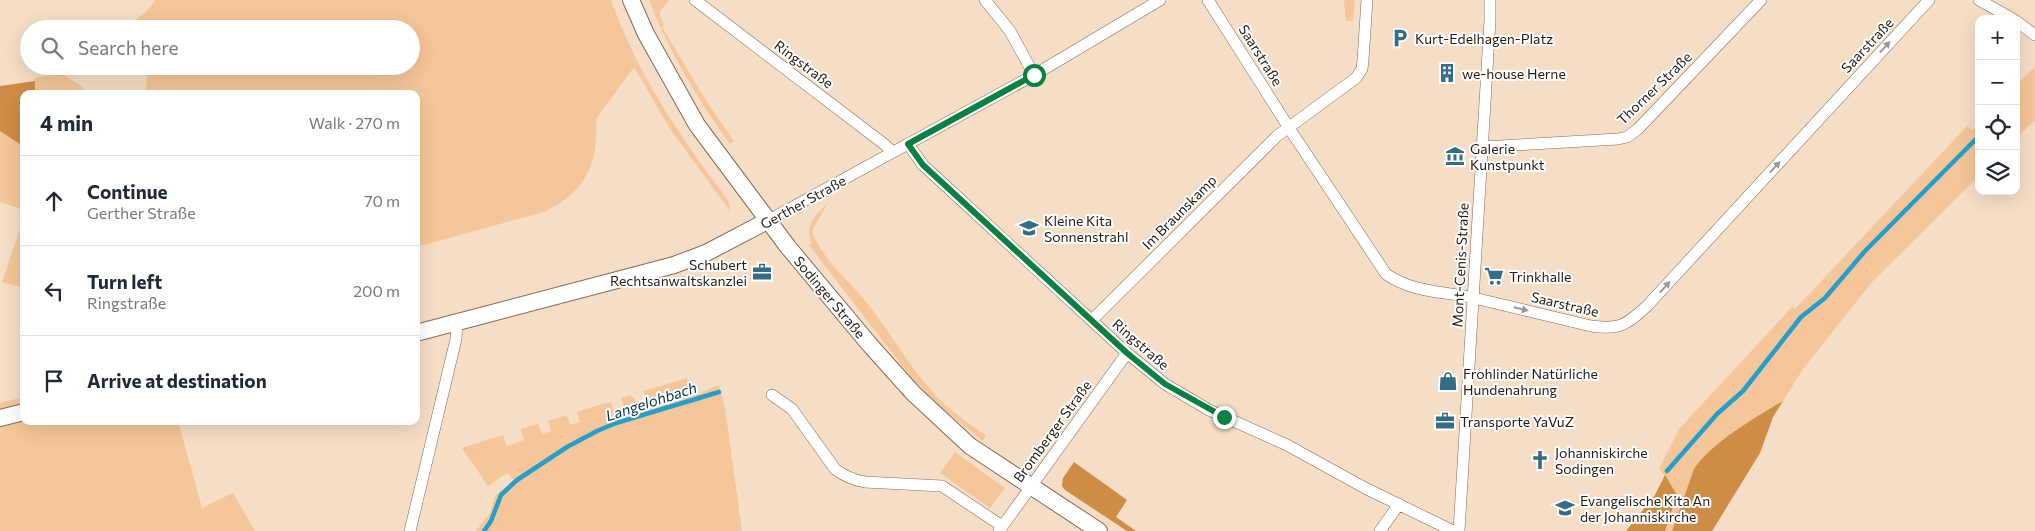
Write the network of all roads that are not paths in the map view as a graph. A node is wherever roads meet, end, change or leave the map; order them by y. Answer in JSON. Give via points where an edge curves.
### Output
{"nodes":[{"id":1,"x":631,"y":0,"type":"edge"},
{"id":2,"x":696,"y":0,"type":"edge"},
{"id":3,"x":985,"y":0,"type":"edge"},
{"id":4,"x":1160,"y":0,"type":"edge"},
{"id":5,"x":1208,"y":0,"type":"edge"},
{"id":6,"x":1367,"y":0,"type":"edge"},
{"id":7,"x":1490,"y":0,"type":"edge"},
{"id":8,"x":1761,"y":0,"type":"edge"},
{"id":9,"x":1929,"y":0,"type":"edge"},
{"id":10,"x":1979,"y":0,"type":"edge"},
{"id":11,"x":2006,"y":15,"type":"edge"},
{"id":12,"x":2020,"y":24,"type":"edge"},
{"id":13,"x":2035,"y":35,"type":"edge"},
{"id":14,"x":1034,"y":75,"type":"junction"},
{"id":15,"x":1289,"y":128,"type":"junction"},
{"id":16,"x":908,"y":144,"type":"junction"},
{"id":17,"x":1482,"y":147,"type":"junction"},
{"id":18,"x":893,"y":152,"type":"junction"},
{"id":19,"x":769,"y":220,"type":"junction"},
{"id":20,"x":1473,"y":298,"type":"junction"},
{"id":21,"x":1092,"y":320,"type":"junction"},
{"id":22,"x":457,"y":322,"type":"junction"},
{"id":23,"x":420,"y":332,"type":"edge"},
{"id":24,"x":1127,"y":353,"type":"junction"},
{"id":25,"x":772,"y":395,"type":"dead end"},
{"id":26,"x":20,"y":413,"type":"edge"},
{"id":27,"x":0,"y":418,"type":"edge"},
{"id":28,"x":1031,"y":485,"type":"junction"},
{"id":29,"x":1399,"y":504,"type":"junction"},
{"id":30,"x":1000,"y":528,"type":"edge"},
{"id":31,"x":410,"y":531,"type":"edge"},
{"id":32,"x":1099,"y":531,"type":"edge"},
{"id":33,"x":1380,"y":531,"type":"edge"},
{"id":34,"x":1453,"y":531,"type":"edge"},
{"id":35,"x":1459,"y":531,"type":"edge"}],
"edges":[{"from":1,"to":19,"type":"main road","name":"Sodinger Straße","via":[[697,126]]},
{"from":2,"to":18,"type":"street","name":"Ringstraße"},
{"from":3,"to":14,"type":"street","via":[[1010,31]]},
{"from":4,"to":14,"type":"street","name":"Gerther Straße"},
{"from":5,"to":15,"type":"street","name":"Saarstraße"},
{"from":6,"to":15,"type":"street","name":"Im Braunskamp","via":[[1360,74]]},
{"from":7,"to":17,"type":"street","name":"Mont-Cenis-Straße"},
{"from":8,"to":17,"type":"street","name":"Thorner Straße","via":[[1627,137]]},
{"from":20,"to":9,"type":"street","name":"Saarstraße","one_way":true,"via":[[1591,326],[1612,328],[1626,324],[1647,306]]},
{"from":10,"to":11,"type":"street"},
{"from":12,"to":13,"type":"street"},
{"from":14,"to":16,"type":"street","name":"Gerther Straße"},
{"from":15,"to":20,"type":"street","name":"Saarstraße","via":[[1386,274],[1416,289]]},
{"from":15,"to":21,"type":"street","name":"Im Braunskamp","via":[[1277,136]]},
{"from":16,"to":18,"type":"street","name":"Gerther Straße"},
{"from":16,"to":21,"type":"street","name":"Ringstraße","via":[[923,165]]},
{"from":17,"to":20,"type":"street","name":"Mont-Cenis-Straße"},
{"from":18,"to":19,"type":"street","name":"Gerther Straße"},
{"from":19,"to":22,"type":"main road","name":"Gerther Straße","via":[[706,253],[674,265]]},
{"from":19,"to":28,"type":"main road","name":"Sodinger Straße","via":[[808,271],[913,393],[970,446]]},
{"from":20,"to":35,"type":"street","name":"Mont-Cenis-Straße"},
{"from":21,"to":24,"type":"street","name":"Ringstraße"},
{"from":22,"to":23,"type":"main road","name":"Gerther Straße"},
{"from":22,"to":31,"type":"street","via":[[456,339]]},
{"from":24,"to":28,"type":"street","name":"Bromberger Straße"},
{"from":24,"to":29,"type":"street","name":"Ringstraße","via":[[1165,384],[1209,410]]},
{"from":25,"to":30,"type":"street","name":"Bromberger Straße","via":[[792,409],[835,469],[843,474],[865,482],[942,486]]},
{"from":26,"to":27,"type":"main road"},
{"from":28,"to":30,"type":"street","name":"Bromberger Straße"},
{"from":28,"to":32,"type":"main road","name":"Sodinger Straße"},
{"from":29,"to":33,"type":"street"},
{"from":29,"to":34,"type":"street","name":"Ringstraße"}]}
